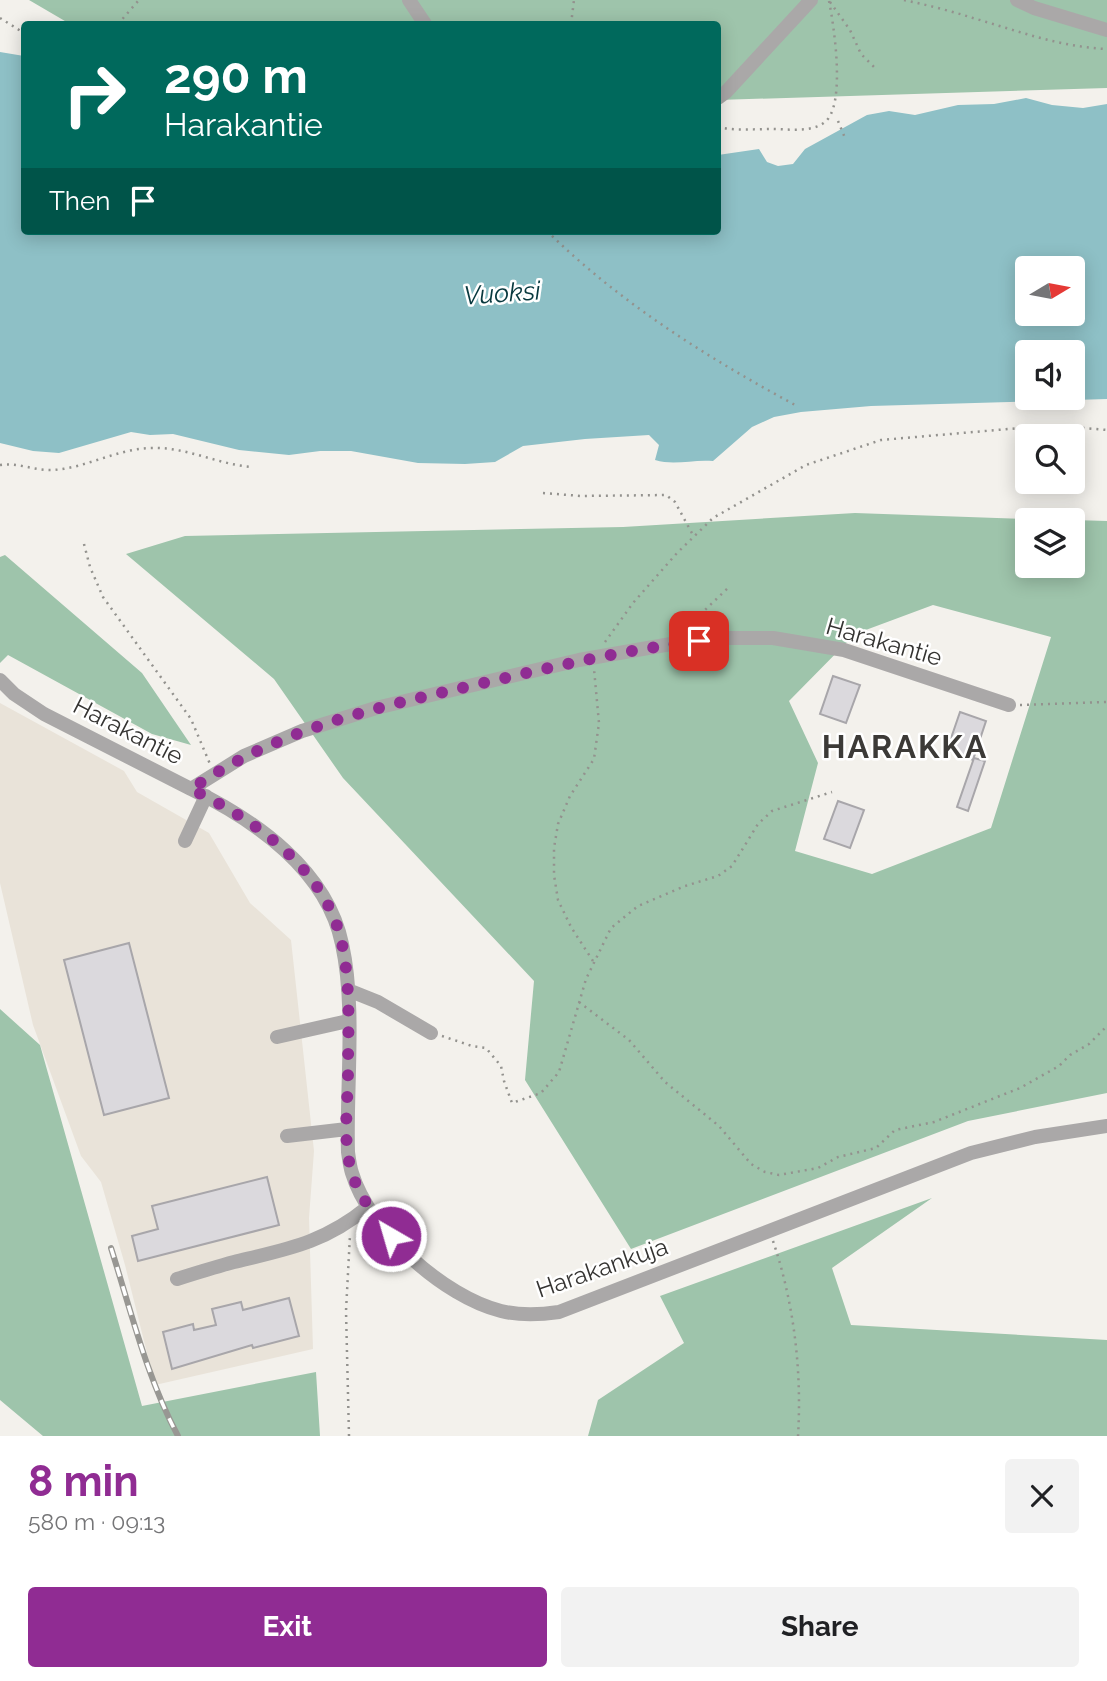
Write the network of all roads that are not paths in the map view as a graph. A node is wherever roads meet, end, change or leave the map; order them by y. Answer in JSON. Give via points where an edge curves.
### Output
{"nodes":[{"id":1,"x":410,"y":0,"type":"edge"},
{"id":2,"x":811,"y":0,"type":"edge"},
{"id":3,"x":1017,"y":0,"type":"edge"},
{"id":4,"x":423,"y":21,"type":"edge"},
{"id":5,"x":1107,"y":30,"type":"edge"},
{"id":6,"x":721,"y":96,"type":"edge"},
{"id":7,"x":0,"y":680,"type":"edge"},
{"id":8,"x":1009,"y":705,"type":"road end"},
{"id":9,"x":191,"y":789,"type":"junction"},
{"id":10,"x":206,"y":796,"type":"junction"},
{"id":11,"x":185,"y":841,"type":"dead end"},
{"id":12,"x":348,"y":990,"type":"junction"},
{"id":13,"x":348,"y":1021,"type":"junction"},
{"id":14,"x":431,"y":1033,"type":"road end"},
{"id":15,"x":277,"y":1037,"type":"dead end"},
{"id":16,"x":1107,"y":1126,"type":"edge"},
{"id":17,"x":348,"y":1129,"type":"junction"},
{"id":18,"x":286,"y":1136,"type":"dead end"},
{"id":19,"x":368,"y":1207,"type":"junction"},
{"id":20,"x":177,"y":1279,"type":"dead end"}],
"edges":[{"from":1,"to":4,"type":"street"},
{"from":2,"to":6,"type":"street"},
{"from":3,"to":5,"type":"street"},
{"from":7,"to":9,"type":"street","name":"Harakantie","via":[[44,714]]},
{"from":8,"to":9,"type":"street","name":"Harakantie","via":[[844,650],[773,638],[726,638],[593,658],[364,712],[302,731],[244,756]]},
{"from":9,"to":10,"type":"street","name":"Harakankuja"},
{"from":10,"to":11,"type":"street"},
{"from":10,"to":12,"type":"street","name":"Harakankuja","via":[[266,833],[313,882],[342,943]]},
{"from":12,"to":13,"type":"street","name":"Harakankuja"},
{"from":12,"to":14,"type":"street"},
{"from":13,"to":15,"type":"street"},
{"from":13,"to":17,"type":"street","name":"Harakankuja"},
{"from":16,"to":19,"type":"street","name":"Harakankuja","via":[[971,1153],[589,1302],[532,1316],[473,1301],[438,1281],[412,1260]]},
{"from":17,"to":18,"type":"street"},
{"from":17,"to":19,"type":"street","name":"Harakankuja","via":[[352,1174]]},
{"from":19,"to":20,"type":"street","via":[[320,1239]]}]}
